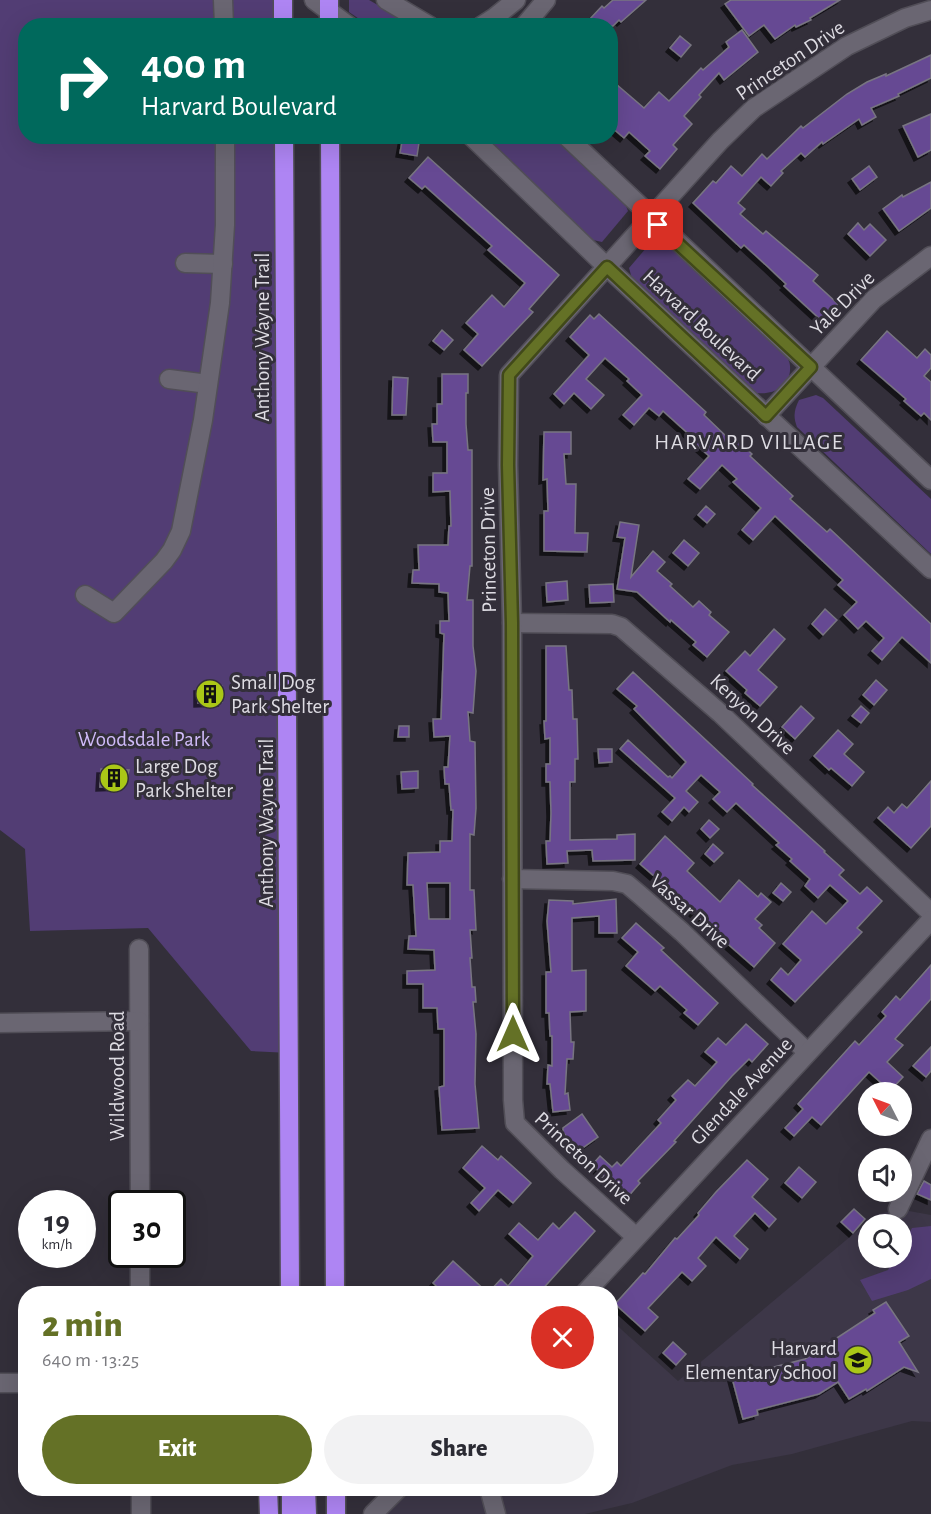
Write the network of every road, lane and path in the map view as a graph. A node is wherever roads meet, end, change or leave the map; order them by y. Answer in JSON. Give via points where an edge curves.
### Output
{"nodes":[{"id":1,"x":223,"y":0,"type":"edge"},
{"id":2,"x":283,"y":0,"type":"edge"},
{"id":3,"x":386,"y":0,"type":"edge"},
{"id":4,"x":516,"y":0,"type":"edge"},
{"id":5,"x":546,"y":0,"type":"edge"},
{"id":6,"x":325,"y":7,"type":"edge"},
{"id":7,"x":931,"y":10,"type":"edge"},
{"id":8,"x":224,"y":18,"type":"edge"},
{"id":9,"x":283,"y":18,"type":"edge"},
{"id":10,"x":339,"y":18,"type":"edge"},
{"id":11,"x":416,"y":18,"type":"edge"},
{"id":12,"x":494,"y":18,"type":"edge"},
{"id":13,"x":531,"y":18,"type":"edge"},
{"id":14,"x":225,"y":144,"type":"edge"},
{"id":15,"x":284,"y":144,"type":"edge"},
{"id":16,"x":330,"y":144,"type":"edge"},
{"id":17,"x":479,"y":144,"type":"edge"},
{"id":18,"x":574,"y":144,"type":"edge"},
{"id":19,"x":650,"y":218,"type":"junction"},
{"id":20,"x":931,"y":256,"type":"edge"},
{"id":21,"x":185,"y":263,"type":"dead end"},
{"id":22,"x":222,"y":264,"type":"junction"},
{"id":23,"x":607,"y":267,"type":"junction"},
{"id":24,"x":811,"y":367,"type":"junction"},
{"id":25,"x":169,"y":379,"type":"dead end"},
{"id":26,"x":208,"y":384,"type":"junction"},
{"id":27,"x":766,"y":416,"type":"junction"},
{"id":28,"x":931,"y":480,"type":"edge"},
{"id":29,"x":931,"y":569,"type":"edge"},
{"id":30,"x":85,"y":595,"type":"dead end"},
{"id":31,"x":512,"y":623,"type":"junction"},
{"id":32,"x":512,"y":879,"type":"junction"},
{"id":33,"x":931,"y":913,"type":"edge"},
{"id":34,"x":931,"y":920,"type":"edge"},
{"id":35,"x":139,"y":949,"type":"dead end"},
{"id":36,"x":139,"y":1021,"type":"junction"},
{"id":37,"x":0,"y":1023,"type":"edge"},
{"id":38,"x":807,"y":1052,"type":"junction"},
{"id":39,"x":931,"y":1139,"type":"edge"},
{"id":40,"x":290,"y":1168,"type":"junction"},
{"id":41,"x":140,"y":1190,"type":"edge"},
{"id":42,"x":898,"y":1209,"type":"dead end"},
{"id":43,"x":636,"y":1238,"type":"junction"},
{"id":44,"x":140,"y":1268,"type":"edge"},
{"id":45,"x":140,"y":1286,"type":"edge"},
{"id":46,"x":280,"y":1286,"type":"edge"},
{"id":47,"x":290,"y":1286,"type":"edge"},
{"id":48,"x":335,"y":1286,"type":"edge"},
{"id":49,"x":591,"y":1286,"type":"edge"},
{"id":50,"x":0,"y":1383,"type":"edge"},
{"id":51,"x":18,"y":1383,"type":"edge"},
{"id":52,"x":141,"y":1496,"type":"edge"},
{"id":53,"x":268,"y":1496,"type":"edge"},
{"id":54,"x":291,"y":1496,"type":"edge"},
{"id":55,"x":306,"y":1496,"type":"edge"},
{"id":56,"x":336,"y":1496,"type":"edge"},
{"id":57,"x":391,"y":1496,"type":"edge"},
{"id":58,"x":491,"y":1496,"type":"edge"},
{"id":59,"x":141,"y":1514,"type":"edge"},
{"id":60,"x":268,"y":1514,"type":"edge"},
{"id":61,"x":291,"y":1514,"type":"edge"},
{"id":62,"x":307,"y":1514,"type":"edge"},
{"id":63,"x":336,"y":1514,"type":"edge"},
{"id":64,"x":373,"y":1514,"type":"edge"},
{"id":65,"x":496,"y":1514,"type":"edge"}],
"edges":[{"from":1,"to":8,"type":"street"},
{"from":2,"to":9,"type":"highway"},
{"from":3,"to":11,"type":"street"},
{"from":4,"to":12,"type":"street"},
{"from":5,"to":13,"type":"street"},
{"from":6,"to":10,"type":"street"},
{"from":7,"to":19,"type":"street","name":"Princeton Drive","via":[[847,46],[754,108]]},
{"from":14,"to":22,"type":"street"},
{"from":15,"to":40,"type":"highway","name":"Anthony Wayne Trail"},
{"from":16,"to":48,"type":"highway"},
{"from":17,"to":23,"type":"street","name":"Harvard Boulevard"},
{"from":18,"to":19,"type":"street","name":"Harvard Boulevard"},
{"from":19,"to":23,"type":"street","name":"Princeton Drive"},
{"from":19,"to":24,"type":"street","name":"Harvard Boulevard"},
{"from":20,"to":24,"type":"street","name":"Yale Drive","via":[[874,299]]},
{"from":21,"to":22,"type":"street"},
{"from":22,"to":26,"type":"street"},
{"from":23,"to":27,"type":"street","name":"Harvard Boulevard"},
{"from":23,"to":31,"type":"street","name":"Princeton Drive","via":[[509,375]]},
{"from":24,"to":27,"type":"street","name":"Yale Drive"},
{"from":24,"to":28,"type":"street","name":"Harvard Boulevard"},
{"from":25,"to":26,"type":"street"},
{"from":26,"to":30,"type":"street","via":[[181,531],[172,550],[114,613]]},
{"from":27,"to":29,"type":"street","name":"Harvard Boulevard"},
{"from":31,"to":32,"type":"street","name":"Princeton Drive"},
{"from":31,"to":33,"type":"street","name":"Kenyon Drive","via":[[621,627],[720,713]]},
{"from":32,"to":38,"type":"street","name":"Vassar Drive","via":[[613,881],[627,885]]},
{"from":32,"to":43,"type":"street","name":"Princeton Drive","via":[[515,1123]]},
{"from":34,"to":38,"type":"street","name":"Glendale Avenue"},
{"from":35,"to":36,"type":"street","name":"Wildwood Road"},
{"from":36,"to":37,"type":"street"},
{"from":36,"to":41,"type":"street","name":"Wildwood Road"},
{"from":38,"to":43,"type":"street","name":"Glendale Avenue"},
{"from":39,"to":42,"type":"street"},
{"from":40,"to":46,"type":"highway"},
{"from":40,"to":47,"type":"highway","name":"Anthony Wayne Trail"},
{"from":43,"to":49,"type":"street","name":"Glendale Avenue"},
{"from":44,"to":45,"type":"street"},
{"from":50,"to":51,"type":"street"},
{"from":52,"to":59,"type":"street"},
{"from":53,"to":60,"type":"highway"},
{"from":54,"to":61,"type":"highway"},
{"from":55,"to":62,"type":"highway"},
{"from":56,"to":63,"type":"highway"},
{"from":57,"to":64,"type":"street"},
{"from":58,"to":65,"type":"street"}]}
